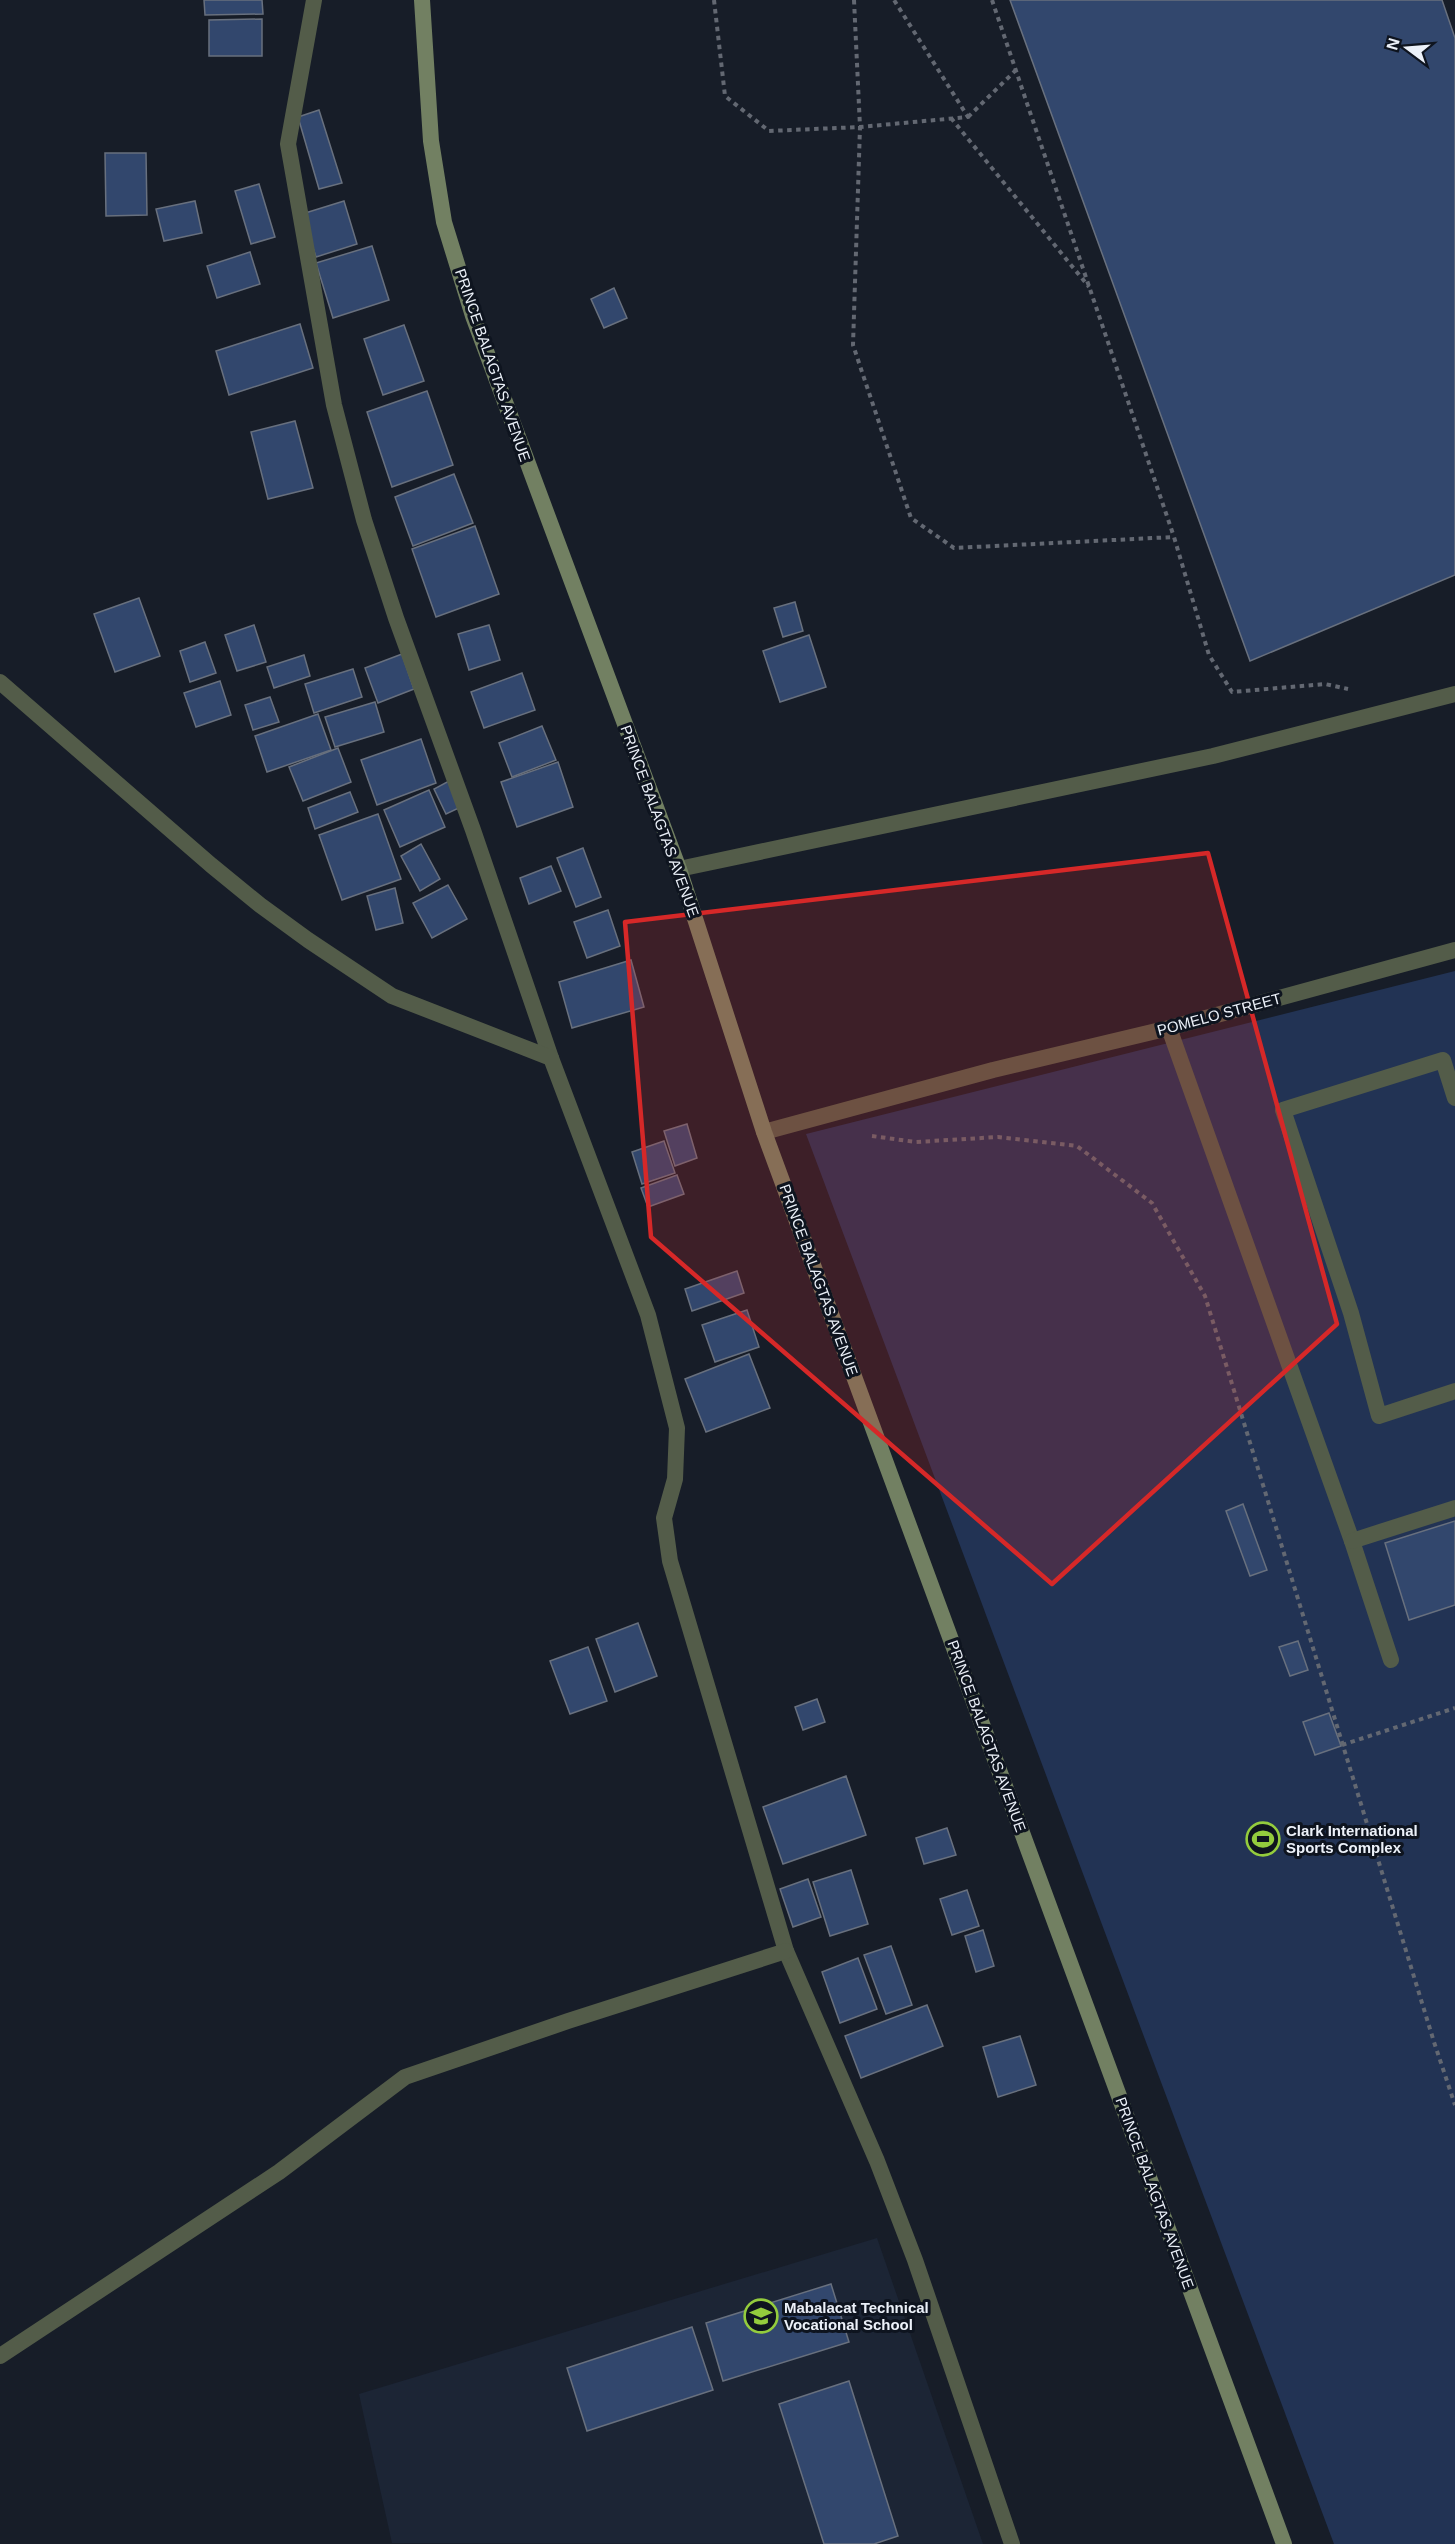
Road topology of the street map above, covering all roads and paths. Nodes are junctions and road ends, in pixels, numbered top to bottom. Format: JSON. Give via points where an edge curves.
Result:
{"nodes":[{"id":1,"x":314,"y":0,"type":"edge"},
{"id":2,"x":422,"y":0,"type":"edge"},
{"id":3,"x":714,"y":0,"type":"edge"},
{"id":4,"x":854,"y":0,"type":"edge"},
{"id":5,"x":894,"y":0,"type":"edge"},
{"id":6,"x":992,"y":0,"type":"edge"},
{"id":7,"x":1017,"y":69,"type":"junction"},
{"id":8,"x":968,"y":117,"type":"junction"},
{"id":9,"x":951,"y":118,"type":"junction"},
{"id":10,"x":860,"y":127,"type":"junction"},
{"id":11,"x":1091,"y":290,"type":"junction"},
{"id":12,"x":1174,"y":537,"type":"junction"},
{"id":13,"x":0,"y":682,"type":"edge"},
{"id":14,"x":1357,"y":690,"type":"dead end"},
{"id":15,"x":1455,"y":694,"type":"edge"},
{"id":16,"x":679,"y":869,"type":"junction"},
{"id":17,"x":1455,"y":950,"type":"edge"},
{"id":18,"x":1169,"y":1028,"type":"junction"},
{"id":19,"x":551,"y":1059,"type":"junction"},
{"id":20,"x":1455,"y":1098,"type":"edge"},
{"id":21,"x":764,"y":1132,"type":"junction"},
{"id":22,"x":871,"y":1136,"type":"dead end"},
{"id":23,"x":1455,"y":1391,"type":"edge"},
{"id":24,"x":1455,"y":1508,"type":"edge"},
{"id":25,"x":1353,"y":1541,"type":"junction"},
{"id":26,"x":1392,"y":1660,"type":"dead end"},
{"id":27,"x":1455,"y":1708,"type":"edge"},
{"id":28,"x":1342,"y":1745,"type":"junction"},
{"id":29,"x":786,"y":1951,"type":"junction"},
{"id":30,"x":1455,"y":2105,"type":"edge"},
{"id":31,"x":0,"y":2356,"type":"edge"},
{"id":32,"x":1012,"y":2544,"type":"edge"},
{"id":33,"x":1284,"y":2544,"type":"edge"}],
"edges":[{"from":1,"to":19,"type":"street","via":[[288,144],[334,405],[364,519],[396,618]]},
{"from":2,"to":16,"type":"main road","name":"PRINCE BALAGTAS AVENUE","via":[[431,141],[444,222],[473,316]]},
{"from":3,"to":10,"type":"path","via":[[725,96],[769,131]]},
{"from":4,"to":10,"type":"path"},
{"from":5,"to":8,"type":"path"},
{"from":6,"to":7,"type":"path"},
{"from":7,"to":8,"type":"path"},
{"from":7,"to":11,"type":"path"},
{"from":8,"to":9,"type":"path"},
{"from":9,"to":10,"type":"path"},
{"from":9,"to":11,"type":"path"},
{"from":10,"to":12,"type":"path","via":[[853,345],[912,518],[954,548]]},
{"from":11,"to":12,"type":"path"},
{"from":12,"to":14,"type":"path","via":[[1209,655],[1232,692],[1325,684]]},
{"from":13,"to":19,"type":"street","via":[[219,872],[308,940],[392,996]]},
{"from":15,"to":16,"type":"street","via":[[1213,756]]},
{"from":16,"to":21,"type":"main road","name":"PRINCE BALAGTAS AVENUE"},
{"from":17,"to":18,"type":"street","name":"POMELO STREET"},
{"from":18,"to":21,"type":"street","name":"POMELO STREET","via":[[981,1073]]},
{"from":18,"to":25,"type":"street"},
{"from":19,"to":29,"type":"street","via":[[648,1315],[677,1428],[675,1479],[664,1518],[670,1561]]},
{"from":20,"to":23,"type":"street","via":[[1443,1060],[1282,1110],[1351,1313],[1379,1416]]},
{"from":21,"to":33,"type":"main road","name":"PRINCE BALAGTAS AVENUE"},
{"from":22,"to":28,"type":"path","via":[[916,1142],[998,1137],[1077,1146],[1152,1203],[1205,1296]]},
{"from":24,"to":25,"type":"street"},
{"from":25,"to":26,"type":"street"},
{"from":27,"to":28,"type":"path"},
{"from":28,"to":30,"type":"path"},
{"from":29,"to":31,"type":"street","via":[[405,2077],[279,2172]]},
{"from":29,"to":32,"type":"street","via":[[877,2161],[915,2260]]}]}
